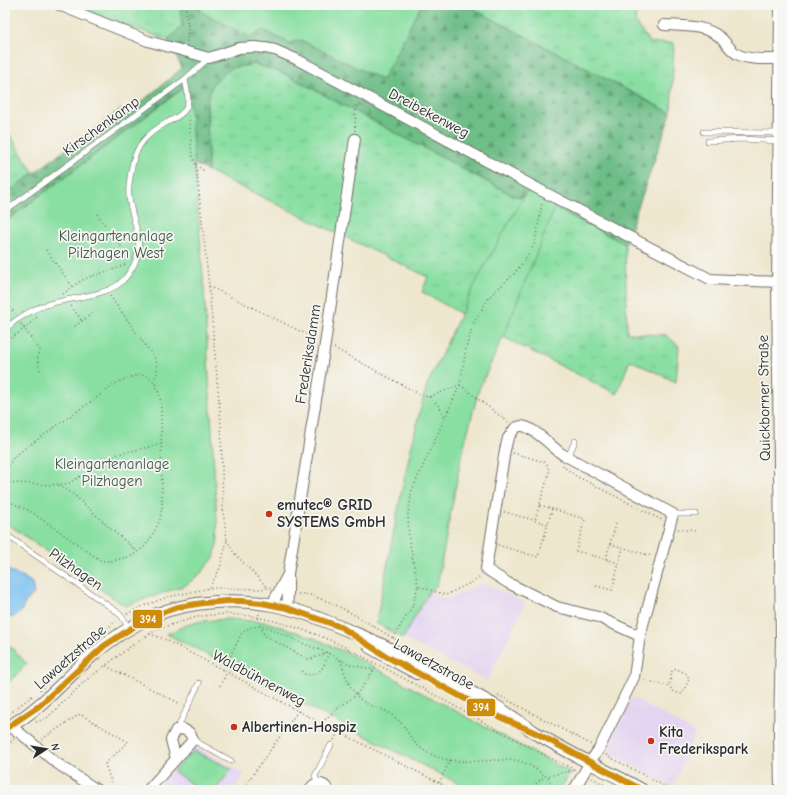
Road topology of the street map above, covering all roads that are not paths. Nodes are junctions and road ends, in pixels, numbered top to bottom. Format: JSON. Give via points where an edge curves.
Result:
{"nodes":[{"id":1,"x":59,"y":5,"type":"edge"},
{"id":2,"x":780,"y":5,"type":"edge"},
{"id":3,"x":781,"y":19,"type":"edge"},
{"id":4,"x":664,"y":26,"type":"dead end"},
{"id":5,"x":209,"y":58,"type":"junction"},
{"id":6,"x":779,"y":59,"type":"junction"},
{"id":7,"x":185,"y":79,"type":"junction"},
{"id":8,"x":780,"y":83,"type":"edge"},
{"id":9,"x":780,"y":104,"type":"edge"},
{"id":10,"x":704,"y":132,"type":"dead end"},
{"id":11,"x":778,"y":137,"type":"junction"},
{"id":12,"x":355,"y":139,"type":"road end"},
{"id":13,"x":708,"y":141,"type":"dead end"},
{"id":14,"x":5,"y":210,"type":"edge"},
{"id":15,"x":780,"y":224,"type":"edge"},
{"id":16,"x":780,"y":282,"type":"edge"},
{"id":17,"x":5,"y":329,"type":"edge"},
{"id":18,"x":780,"y":398,"type":"edge"},
{"id":19,"x":575,"y":441,"type":"dead end"},
{"id":20,"x":565,"y":456,"type":"junction"},
{"id":21,"x":673,"y":514,"type":"junction"},
{"id":22,"x":696,"y":514,"type":"dead end"},
{"id":23,"x":781,"y":515,"type":"edge"},
{"id":24,"x":5,"y":534,"type":"edge"},
{"id":25,"x":288,"y":574,"type":"junction"},
{"id":26,"x":267,"y":604,"type":"junction"},
{"id":27,"x":287,"y":608,"type":"junction"},
{"id":28,"x":130,"y":629,"type":"junction"},
{"id":29,"x":640,"y":636,"type":"junction"},
{"id":30,"x":781,"y":637,"type":"edge"},
{"id":31,"x":199,"y":683,"type":"dead end"},
{"id":32,"x":781,"y":692,"type":"edge"},
{"id":33,"x":781,"y":716,"type":"edge"},
{"id":34,"x":6,"y":723,"type":"edge"},
{"id":35,"x":176,"y":730,"type":"junction"},
{"id":36,"x":193,"y":740,"type":"junction"},
{"id":37,"x":331,"y":745,"type":"road end"},
{"id":38,"x":176,"y":759,"type":"junction"},
{"id":39,"x":231,"y":761,"type":"dead end"},
{"id":40,"x":590,"y":762,"type":"junction"},
{"id":41,"x":314,"y":787,"type":"edge"},
{"id":42,"x":97,"y":790,"type":"edge"},
{"id":43,"x":148,"y":790,"type":"edge"},
{"id":44,"x":328,"y":790,"type":"edge"},
{"id":45,"x":574,"y":790,"type":"edge"},
{"id":46,"x":642,"y":790,"type":"edge"},
{"id":47,"x":780,"y":790,"type":"edge"}],
"edges":[{"from":1,"to":5,"type":"street","via":[[148,41]]},
{"from":2,"to":3,"type":"street","name":"Quickborner Straße"},
{"from":3,"to":6,"type":"street","name":"Quickborner Straße"},
{"from":4,"to":6,"type":"street","via":[[702,28],[714,32],[737,54],[745,57]]},
{"from":5,"to":7,"type":"lane","name":"Kirschenkamp"},
{"from":5,"to":16,"type":"street","name":"Dreibekenweg","via":[[239,48],[275,50],[710,279]]},
{"from":6,"to":8,"type":"street","name":"Quickborner Straße"},
{"from":7,"to":14,"type":"lane","name":"Kirschenkamp"},
{"from":7,"to":17,"type":"lane","via":[[188,104],[186,109],[143,140],[135,153],[128,193],[138,238],[138,256],[124,280],[108,291],[34,309]]},
{"from":8,"to":9,"type":"street","name":"Quickborner Straße"},
{"from":9,"to":11,"type":"street","name":"Quickborner Straße"},
{"from":10,"to":11,"type":"lane"},
{"from":11,"to":13,"type":"lane"},
{"from":11,"to":15,"type":"street","name":"Quickborner Straße"},
{"from":12,"to":25,"type":"street","name":"Frederiksdamm"},
{"from":15,"to":16,"type":"street","name":"Quickborner Straße"},
{"from":16,"to":18,"type":"street","name":"Quickborner Straße"},
{"from":18,"to":23,"type":"street","name":"Quickborner Straße"},
{"from":19,"to":20,"type":"lane"},
{"from":20,"to":21,"type":"street"},
{"from":20,"to":29,"type":"street","via":[[532,429],[522,426],[515,428],[508,438],[486,569],[557,607],[598,617]]},
{"from":21,"to":22,"type":"lane"},
{"from":21,"to":29,"type":"street"},
{"from":23,"to":30,"type":"street","name":"Quickborner Straße"},
{"from":24,"to":28,"type":"lane","name":"Pilzhagen","via":[[110,607],[122,617]]},
{"from":25,"to":26,"type":"street","name":"Frederiksdamm"},
{"from":25,"to":27,"type":"street","name":"Frederiksdamm"},
{"from":26,"to":27,"type":"street","name":"Lawaetzstraße"},
{"from":26,"to":28,"type":"street","name":"Lawaetzstraße","via":[[242,601],[203,603],[153,616]]},
{"from":27,"to":40,"type":"street","name":"Lawaetzstraße","via":[[341,627],[383,656]]},
{"from":28,"to":34,"type":"street","name":"Lawaetzstraße","via":[[104,646],[39,706],[25,716]]},
{"from":29,"to":40,"type":"street","via":[[634,677],[599,749]]},
{"from":30,"to":32,"type":"street","name":"Quickborner Straße"},
{"from":31,"to":35,"type":"lane"},
{"from":32,"to":33,"type":"street","name":"Quickborner Straße"},
{"from":33,"to":47,"type":"street","name":"Quickborner Straße"},
{"from":34,"to":42,"type":"street","via":[[55,762]]},
{"from":35,"to":36,"type":"street","via":[[183,729],[190,733]]},
{"from":35,"to":38,"type":"street","via":[[171,740]]},
{"from":36,"to":38,"type":"street"},
{"from":36,"to":39,"type":"lane"},
{"from":37,"to":41,"type":"lane","via":[[315,776]]},
{"from":38,"to":43,"type":"street"},
{"from":40,"to":45,"type":"street","via":[[579,772]]},
{"from":40,"to":46,"type":"street","name":"Lawaetzstraße"},
{"from":41,"to":44,"type":"street","via":[[322,784]]}]}
